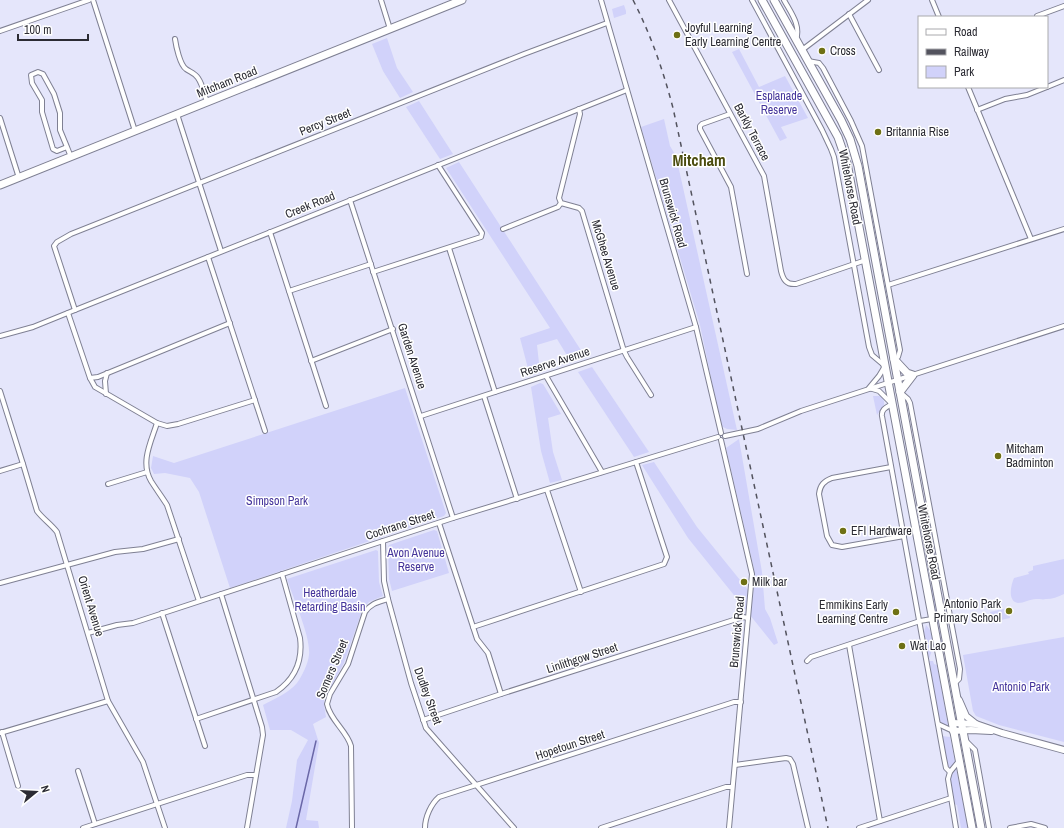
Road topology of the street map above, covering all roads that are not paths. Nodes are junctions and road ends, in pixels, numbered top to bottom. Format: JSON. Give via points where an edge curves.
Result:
{"nodes":[{"id":1,"x":89,"y":0,"type":"edge"},
{"id":2,"x":93,"y":0,"type":"edge"},
{"id":3,"x":381,"y":0,"type":"edge"},
{"id":4,"x":462,"y":0,"type":"edge"},
{"id":5,"x":601,"y":0,"type":"edge"},
{"id":6,"x":668,"y":0,"type":"edge"},
{"id":7,"x":752,"y":0,"type":"edge"},
{"id":8,"x":762,"y":0,"type":"edge"},
{"id":9,"x":774,"y":0,"type":"edge"},
{"id":10,"x":784,"y":0,"type":"edge"},
{"id":11,"x":868,"y":0,"type":"edge"},
{"id":12,"x":932,"y":0,"type":"edge"},
{"id":13,"x":449,"y":3,"type":"edge"},
{"id":14,"x":1064,"y":6,"type":"edge"},
{"id":15,"x":849,"y":14,"type":"junction"},
{"id":16,"x":939,"y":16,"type":"edge"},
{"id":17,"x":1037,"y":16,"type":"dead end"},
{"id":18,"x":607,"y":23,"type":"junction"},
{"id":19,"x":390,"y":29,"type":"junction"},
{"id":20,"x":0,"y":31,"type":"edge"},
{"id":21,"x":175,"y":39,"type":"dead end"},
{"id":22,"x":796,"y":40,"type":"junction"},
{"id":23,"x":802,"y":50,"type":"junction"},
{"id":24,"x":793,"y":56,"type":"junction"},
{"id":25,"x":808,"y":61,"type":"junction"},
{"id":26,"x":879,"y":70,"type":"dead end"},
{"id":27,"x":1064,"y":80,"type":"edge"},
{"id":28,"x":1048,"y":87,"type":"edge"},
{"id":29,"x":968,"y":88,"type":"edge"},
{"id":30,"x":1044,"y":88,"type":"edge"},
{"id":31,"x":627,"y":90,"type":"junction"},
{"id":32,"x":207,"y":102,"type":"junction"},
{"id":33,"x":579,"y":109,"type":"junction"},
{"id":34,"x":977,"y":110,"type":"junction"},
{"id":35,"x":177,"y":114,"type":"junction"},
{"id":36,"x":730,"y":114,"type":"junction"},
{"id":37,"x":0,"y":118,"type":"edge"},
{"id":38,"x":135,"y":131,"type":"junction"},
{"id":39,"x":67,"y":147,"type":"junction"},
{"id":40,"x":71,"y":157,"type":"junction"},
{"id":41,"x":438,"y":165,"type":"junction"},
{"id":42,"x":19,"y":178,"type":"junction"},
{"id":43,"x":199,"y":183,"type":"junction"},
{"id":44,"x":0,"y":185,"type":"edge"},
{"id":45,"x":350,"y":200,"type":"junction"},
{"id":46,"x":561,"y":203,"type":"junction"},
{"id":47,"x":503,"y":229,"type":"dead end"},
{"id":48,"x":1064,"y":229,"type":"edge"},
{"id":49,"x":270,"y":232,"type":"junction"},
{"id":50,"x":1031,"y":240,"type":"junction"},
{"id":51,"x":449,"y":248,"type":"junction"},
{"id":52,"x":221,"y":251,"type":"junction"},
{"id":53,"x":208,"y":256,"type":"junction"},
{"id":54,"x":866,"y":260,"type":"junction"},
{"id":55,"x":371,"y":264,"type":"junction"},
{"id":56,"x":853,"y":265,"type":"junction"},
{"id":57,"x":373,"y":272,"type":"junction"},
{"id":58,"x":747,"y":274,"type":"dead end"},
{"id":59,"x":888,"y":285,"type":"junction"},
{"id":60,"x":289,"y":291,"type":"junction"},
{"id":61,"x":75,"y":310,"type":"junction"},
{"id":62,"x":68,"y":313,"type":"junction"},
{"id":63,"x":230,"y":323,"type":"junction"},
{"id":64,"x":1064,"y":326,"type":"edge"},
{"id":65,"x":696,"y":327,"type":"junction"},
{"id":66,"x":393,"y":329,"type":"junction"},
{"id":67,"x":0,"y":336,"type":"edge"},
{"id":68,"x":624,"y":351,"type":"junction"},
{"id":69,"x":894,"y":359,"type":"junction"},
{"id":70,"x":311,"y":361,"type":"junction"},
{"id":71,"x":885,"y":366,"type":"junction"},
{"id":72,"x":107,"y":373,"type":"junction"},
{"id":73,"x":913,"y":375,"type":"junction"},
{"id":74,"x":546,"y":376,"type":"junction"},
{"id":75,"x":90,"y":378,"type":"junction"},
{"id":76,"x":898,"y":379,"type":"junction"},
{"id":77,"x":888,"y":382,"type":"junction"},
{"id":78,"x":869,"y":388,"type":"junction"},
{"id":79,"x":0,"y":391,"type":"edge"},
{"id":80,"x":495,"y":392,"type":"junction"},
{"id":81,"x":900,"y":392,"type":"junction"},
{"id":82,"x":106,"y":394,"type":"junction"},
{"id":83,"x":651,"y":395,"type":"dead end"},
{"id":84,"x":484,"y":396,"type":"junction"},
{"id":85,"x":255,"y":400,"type":"junction"},
{"id":86,"x":892,"y":404,"type":"junction"},
{"id":87,"x":326,"y":406,"type":"dead end"},
{"id":88,"x":421,"y":416,"type":"junction"},
{"id":89,"x":157,"y":423,"type":"junction"},
{"id":90,"x":265,"y":431,"type":"dead end"},
{"id":91,"x":721,"y":437,"type":"junction"},
{"id":92,"x":636,"y":462,"type":"junction"},
{"id":93,"x":23,"y":464,"type":"junction"},
{"id":94,"x":891,"y":467,"type":"junction"},
{"id":95,"x":0,"y":471,"type":"edge"},
{"id":96,"x":147,"y":472,"type":"junction"},
{"id":97,"x":602,"y":472,"type":"junction"},
{"id":98,"x":108,"y":484,"type":"dead end"},
{"id":99,"x":547,"y":490,"type":"junction"},
{"id":100,"x":517,"y":499,"type":"junction"},
{"id":101,"x":453,"y":518,"type":"junction"},
{"id":102,"x":439,"y":523,"type":"junction"},
{"id":103,"x":904,"y":536,"type":"junction"},
{"id":104,"x":179,"y":539,"type":"junction"},
{"id":105,"x":383,"y":541,"type":"junction"},
{"id":106,"x":68,"y":565,"type":"junction"},
{"id":107,"x":282,"y":574,"type":"junction"},
{"id":108,"x":0,"y":584,"type":"edge"},
{"id":109,"x":581,"y":592,"type":"junction"},
{"id":110,"x":221,"y":594,"type":"junction"},
{"id":111,"x":388,"y":600,"type":"junction"},
{"id":112,"x":199,"y":601,"type":"junction"},
{"id":113,"x":162,"y":613,"type":"junction"},
{"id":114,"x":748,"y":618,"type":"junction"},
{"id":115,"x":932,"y":619,"type":"junction"},
{"id":116,"x":920,"y":622,"type":"junction"},
{"id":117,"x":473,"y":627,"type":"junction"},
{"id":118,"x":88,"y":633,"type":"junction"},
{"id":119,"x":849,"y":645,"type":"junction"},
{"id":120,"x":807,"y":661,"type":"dead end"},
{"id":121,"x":501,"y":694,"type":"junction"},
{"id":122,"x":957,"y":695,"type":"junction"},
{"id":123,"x":254,"y":700,"type":"junction"},
{"id":124,"x":108,"y":701,"type":"junction"},
{"id":125,"x":741,"y":702,"type":"junction"},
{"id":126,"x":196,"y":719,"type":"junction"},
{"id":127,"x":423,"y":720,"type":"junction"},
{"id":128,"x":938,"y":724,"type":"junction"},
{"id":129,"x":952,"y":724,"type":"junction"},
{"id":130,"x":976,"y":724,"type":"junction"},
{"id":131,"x":963,"y":727,"type":"junction"},
{"id":132,"x":953,"y":731,"type":"junction"},
{"id":133,"x":1,"y":733,"type":"edge"},
{"id":134,"x":1002,"y":733,"type":"junction"},
{"id":135,"x":965,"y":740,"type":"junction"},
{"id":136,"x":205,"y":746,"type":"dead end"},
{"id":137,"x":1064,"y":750,"type":"edge"},
{"id":138,"x":959,"y":761,"type":"junction"},
{"id":139,"x":735,"y":765,"type":"junction"},
{"id":140,"x":78,"y":770,"type":"dead end"},
{"id":141,"x":950,"y":772,"type":"junction"},
{"id":142,"x":256,"y":775,"type":"junction"},
{"id":143,"x":476,"y":785,"type":"junction"},
{"id":144,"x":18,"y":786,"type":"dead end"},
{"id":145,"x":732,"y":787,"type":"junction"},
{"id":146,"x":951,"y":798,"type":"junction"},
{"id":147,"x":157,"y":804,"type":"junction"},
{"id":148,"x":880,"y":821,"type":"junction"},
{"id":149,"x":95,"y":824,"type":"junction"},
{"id":150,"x":83,"y":828,"type":"edge"},
{"id":151,"x":165,"y":828,"type":"edge"},
{"id":152,"x":247,"y":828,"type":"edge"},
{"id":153,"x":352,"y":828,"type":"edge"},
{"id":154,"x":425,"y":828,"type":"edge"},
{"id":155,"x":514,"y":828,"type":"edge"},
{"id":156,"x":601,"y":828,"type":"edge"},
{"id":157,"x":729,"y":828,"type":"edge"},
{"id":158,"x":808,"y":828,"type":"edge"},
{"id":159,"x":859,"y":828,"type":"edge"},
{"id":160,"x":956,"y":828,"type":"edge"},
{"id":161,"x":972,"y":828,"type":"edge"},
{"id":162,"x":981,"y":828,"type":"edge"},
{"id":163,"x":989,"y":828,"type":"edge"},
{"id":164,"x":1010,"y":828,"type":"edge"},
{"id":165,"x":1045,"y":828,"type":"edge"}],
"edges":[{"from":1,"to":20,"type":"street"},
{"from":2,"to":38,"type":"street"},
{"from":3,"to":19,"type":"street"},
{"from":4,"to":13,"type":"main road","name":"Mitcham Road"},
{"from":5,"to":18,"type":"street","name":"Brunswick Road"},
{"from":6,"to":36,"type":"street","name":"Barkly Terrace"},
{"from":7,"to":56,"type":"street","name":"Whitehorse Road","via":[[831,148]]},
{"from":8,"to":24,"type":"main road","name":"Whitehorse Road"},
{"from":9,"to":22,"type":"main road","name":"Whitehorse Road"},
{"from":10,"to":22,"type":"street","name":"Whitehorse Road","via":[[798,26]]},
{"from":11,"to":15,"type":"street"},
{"from":12,"to":16,"type":"street"},
{"from":13,"to":19,"type":"main road","name":"Mitcham Road"},
{"from":14,"to":17,"type":"street"},
{"from":15,"to":23,"type":"street"},
{"from":15,"to":26,"type":"street"},
{"from":18,"to":31,"type":"street","name":"Brunswick Road"},
{"from":18,"to":43,"type":"street","name":"Percy Street"},
{"from":19,"to":32,"type":"main road","name":"Mitcham Road"},
{"from":21,"to":32,"type":"street","via":[[182,65],[198,77]]},
{"from":22,"to":23,"type":"main road","name":"Whitehorse Road"},
{"from":23,"to":24,"type":"main road"},
{"from":23,"to":25,"type":"main road","name":"Whitehorse Road"},
{"from":24,"to":54,"type":"main road","name":"Whitehorse Road","via":[[844,152]]},
{"from":25,"to":59,"type":"street","name":"Whitehorse Road","via":[[819,63],[823,68],[861,141]]},
{"from":25,"to":69,"type":"main road","name":"Whitehorse Road","via":[[841,120],[855,155]]},
{"from":27,"to":28,"type":"street"},
{"from":29,"to":34,"type":"street"},
{"from":30,"to":34,"type":"street"},
{"from":31,"to":33,"type":"street","name":"Creek Road"},
{"from":31,"to":65,"type":"street","name":"Brunswick Road"},
{"from":32,"to":35,"type":"main road","name":"Mitcham Road"},
{"from":33,"to":41,"type":"street","name":"Creek Road"},
{"from":33,"to":46,"type":"street","via":[[580,114],[559,198]]},
{"from":34,"to":50,"type":"street"},
{"from":35,"to":38,"type":"main road","name":"Mitcham Road"},
{"from":35,"to":43,"type":"street"},
{"from":36,"to":56,"type":"street","name":"Barkly Terrace","via":[[764,176],[782,276],[788,284],[796,284]]},
{"from":36,"to":58,"type":"street","via":[[702,124],[700,129],[731,187]]},
{"from":37,"to":42,"type":"street"},
{"from":38,"to":40,"type":"main road","name":"Mitcham Road"},
{"from":39,"to":39,"type":"street","via":[[55,151],[53,149],[42,112],[42,100],[30,79],[34,73],[43,74],[54,94],[60,113],[60,130]]},
{"from":39,"to":40,"type":"street"},
{"from":40,"to":42,"type":"main road","name":"Mitcham Road"},
{"from":41,"to":45,"type":"street","name":"Creek Road"},
{"from":41,"to":51,"type":"street","via":[[482,233],[482,237]]},
{"from":42,"to":44,"type":"main road","name":"Mitcham Road"},
{"from":43,"to":52,"type":"street"},
{"from":43,"to":61,"type":"street","name":"Percy Street","via":[[71,234],[57,242],[54,246]]},
{"from":45,"to":49,"type":"street","name":"Creek Road"},
{"from":45,"to":55,"type":"street","name":"Garden Avenue"},
{"from":46,"to":47,"type":"street","via":[[558,207]]},
{"from":46,"to":68,"type":"street","name":"McGhee Avenue","via":[[579,208],[582,212]]},
{"from":48,"to":50,"type":"street"},
{"from":49,"to":52,"type":"street","name":"Creek Road"},
{"from":49,"to":60,"type":"street"},
{"from":50,"to":59,"type":"street"},
{"from":51,"to":57,"type":"street"},
{"from":51,"to":80,"type":"street"},
{"from":52,"to":53,"type":"street","name":"Creek Road"},
{"from":53,"to":61,"type":"street","name":"Creek Road"},
{"from":53,"to":63,"type":"street"},
{"from":54,"to":56,"type":"street"},
{"from":54,"to":71,"type":"main road","name":"Whitehorse Road"},
{"from":55,"to":57,"type":"street","name":"Garden Avenue"},
{"from":55,"to":60,"type":"street"},
{"from":56,"to":71,"type":"street","name":"Whitehorse Road","via":[[870,352]]},
{"from":57,"to":66,"type":"street","name":"Garden Avenue"},
{"from":59,"to":69,"type":"street","name":"Whitehorse Road","via":[[900,350],[898,358]]},
{"from":60,"to":70,"type":"street"},
{"from":61,"to":62,"type":"street","name":"Creek Road"},
{"from":62,"to":67,"type":"street","name":"Creek Road","via":[[33,327]]},
{"from":62,"to":75,"type":"street"},
{"from":63,"to":72,"type":"street"},
{"from":63,"to":85,"type":"street"},
{"from":64,"to":73,"type":"street","name":"Cochrane Street"},
{"from":65,"to":68,"type":"street","name":"Reserve Avenue"},
{"from":65,"to":91,"type":"street","name":"Brunswick Road"},
{"from":66,"to":70,"type":"street"},
{"from":66,"to":88,"type":"street","name":"Garden Avenue"},
{"from":68,"to":74,"type":"street","name":"Reserve Avenue"},
{"from":68,"to":83,"type":"street","name":"McGhee Avenue"},
{"from":69,"to":73,"type":"main road","via":[[907,373]]},
{"from":69,"to":76,"type":"main road","name":"Whitehorse Road"},
{"from":70,"to":87,"type":"street"},
{"from":71,"to":77,"type":"main road","name":"Whitehorse Road"},
{"from":71,"to":78,"type":"street"},
{"from":72,"to":75,"type":"street"},
{"from":72,"to":82,"type":"street"},
{"from":73,"to":76,"type":"street","name":"Cochrane Street"},
{"from":73,"to":81,"type":"main road"},
{"from":74,"to":80,"type":"street","name":"Reserve Avenue"},
{"from":74,"to":97,"type":"street"},
{"from":75,"to":82,"type":"street","via":[[95,387]]},
{"from":76,"to":77,"type":"street","name":"Cochrane Street"},
{"from":76,"to":81,"type":"main road","name":"Whitehorse Road"},
{"from":77,"to":78,"type":"street","name":"Cochrane Street"},
{"from":77,"to":86,"type":"main road","name":"Whitehorse Road"},
{"from":78,"to":86,"type":"street","via":[[879,391]]},
{"from":78,"to":91,"type":"street","name":"Cochrane Street","via":[[801,410],[758,429]]},
{"from":79,"to":93,"type":"street","name":"Orient Avenue"},
{"from":80,"to":84,"type":"street","name":"Reserve Avenue"},
{"from":81,"to":122,"type":"main road","name":"Whitehorse Road"},
{"from":82,"to":89,"type":"street"},
{"from":84,"to":88,"type":"street","name":"Reserve Avenue"},
{"from":84,"to":100,"type":"street"},
{"from":85,"to":89,"type":"street","via":[[178,424],[167,426]]},
{"from":85,"to":90,"type":"street"},
{"from":86,"to":94,"type":"street","name":"Whitehorse Road","via":[[882,413]]},
{"from":86,"to":115,"type":"main road","name":"Whitehorse Road"},
{"from":88,"to":101,"type":"street","name":"Garden Avenue"},
{"from":89,"to":96,"type":"street","via":[[146,458]]},
{"from":91,"to":92,"type":"street","name":"Cochrane Street"},
{"from":91,"to":114,"type":"street","name":"Brunswick Road","via":[[752,574]]},
{"from":92,"to":97,"type":"street","name":"Cochrane Street"},
{"from":92,"to":109,"type":"street","via":[[667,557],[664,564]]},
{"from":93,"to":95,"type":"street"},
{"from":93,"to":106,"type":"street","name":"Orient Avenue","via":[[37,510],[57,532]]},
{"from":94,"to":103,"type":"street","name":"Whitehorse Road"},
{"from":94,"to":103,"type":"street","via":[[824,481],[819,494],[824,522],[829,541],[836,547]]},
{"from":96,"to":98,"type":"street"},
{"from":96,"to":104,"type":"street","via":[[167,505]]},
{"from":97,"to":99,"type":"street","name":"Cochrane Street"},
{"from":99,"to":100,"type":"street","name":"Cochrane Street"},
{"from":99,"to":109,"type":"street"},
{"from":100,"to":101,"type":"street","name":"Cochrane Street"},
{"from":101,"to":102,"type":"street","name":"Cochrane Street"},
{"from":102,"to":105,"type":"street","name":"Cochrane Street"},
{"from":102,"to":117,"type":"street"},
{"from":103,"to":116,"type":"street","name":"Whitehorse Road"},
{"from":104,"to":106,"type":"street"},
{"from":104,"to":112,"type":"street"},
{"from":105,"to":107,"type":"street","name":"Cochrane Street"},
{"from":105,"to":111,"type":"street","name":"Dudley Street","via":[[384,581]]},
{"from":106,"to":108,"type":"street"},
{"from":106,"to":118,"type":"street","name":"Orient Avenue"},
{"from":107,"to":110,"type":"street","name":"Cochrane Street"},
{"from":107,"to":123,"type":"street","via":[[300,638],[301,659],[291,680],[284,687]]},
{"from":109,"to":117,"type":"street"},
{"from":110,"to":112,"type":"street","name":"Cochrane Street"},
{"from":110,"to":123,"type":"street"},
{"from":111,"to":127,"type":"street","name":"Dudley Street"},
{"from":111,"to":153,"type":"street","name":"Somers Street","via":[[369,606],[365,612],[348,664],[327,704],[350,746]]},
{"from":112,"to":113,"type":"street","name":"Cochrane Street"},
{"from":113,"to":118,"type":"street","name":"Cochrane Street","via":[[133,623]]},
{"from":113,"to":126,"type":"street"},
{"from":114,"to":121,"type":"street","name":"Linlithgow Street","via":[[743,617]]},
{"from":114,"to":125,"type":"street","name":"Brunswick Road"},
{"from":115,"to":116,"type":"street"},
{"from":115,"to":129,"type":"main road","name":"Whitehorse Road"},
{"from":116,"to":119,"type":"street"},
{"from":116,"to":128,"type":"street","name":"Whitehorse Road"},
{"from":117,"to":121,"type":"street","via":[[477,639],[488,653]]},
{"from":118,"to":124,"type":"street","name":"Orient Avenue"},
{"from":119,"to":120,"type":"street","via":[[811,657]]},
{"from":119,"to":148,"type":"street"},
{"from":121,"to":127,"type":"street","name":"Linlithgow Street"},
{"from":122,"to":130,"type":"main road","via":[[966,716]]},
{"from":122,"to":131,"type":"main road","name":"Whitehorse Road"},
{"from":123,"to":126,"type":"street"},
{"from":123,"to":142,"type":"street","via":[[263,735]]},
{"from":124,"to":133,"type":"street"},
{"from":124,"to":147,"type":"street","name":"Orient Avenue","via":[[143,762]]},
{"from":125,"to":139,"type":"street","name":"Brunswick Road"},
{"from":125,"to":143,"type":"street","name":"Hopetoun Street","via":[[734,702]]},
{"from":126,"to":136,"type":"street"},
{"from":127,"to":143,"type":"street","name":"Dudley Street","via":[[426,728]]},
{"from":128,"to":132,"type":"street"},
{"from":128,"to":141,"type":"street","name":"Whitehorse Road","via":[[946,768]]},
{"from":129,"to":131,"type":"main road"},
{"from":129,"to":132,"type":"main road","name":"Whitehorse Road"},
{"from":130,"to":131,"type":"main road"},
{"from":130,"to":134,"type":"main road"},
{"from":131,"to":132,"type":"main road"},
{"from":131,"to":134,"type":"main road"},
{"from":131,"to":135,"type":"main road","name":"Whitehorse Road"},
{"from":132,"to":138,"type":"main road","name":"Whitehorse Road"},
{"from":133,"to":144,"type":"street"},
{"from":134,"to":137,"type":"main road"},
{"from":135,"to":162,"type":"main road","name":"Whitehorse Road"},
{"from":135,"to":163,"type":"street","name":"Whitehorse Road","via":[[975,750]]},
{"from":138,"to":141,"type":"street"},
{"from":138,"to":161,"type":"main road","name":"Whitehorse Road"},
{"from":139,"to":145,"type":"street","name":"Brunswick Road"},
{"from":139,"to":158,"type":"street","via":[[790,759],[794,764]]},
{"from":140,"to":149,"type":"street"},
{"from":141,"to":146,"type":"street","name":"Whitehorse Road","via":[[948,780]]},
{"from":142,"to":147,"type":"street","via":[[247,775]]},
{"from":142,"to":152,"type":"street"},
{"from":143,"to":154,"type":"street","name":"Hopetoun Street","via":[[439,797],[425,820]]},
{"from":143,"to":155,"type":"street","name":"Dudley Street"},
{"from":145,"to":156,"type":"street"},
{"from":145,"to":157,"type":"street","name":"Brunswick Road"},
{"from":146,"to":148,"type":"street"},
{"from":146,"to":160,"type":"street","name":"Whitehorse Road"},
{"from":147,"to":149,"type":"street"},
{"from":147,"to":151,"type":"street","name":"Orient Avenue"},
{"from":148,"to":159,"type":"street"},
{"from":149,"to":150,"type":"street"},
{"from":164,"to":165,"type":"street","via":[[1031,824]]}]}
